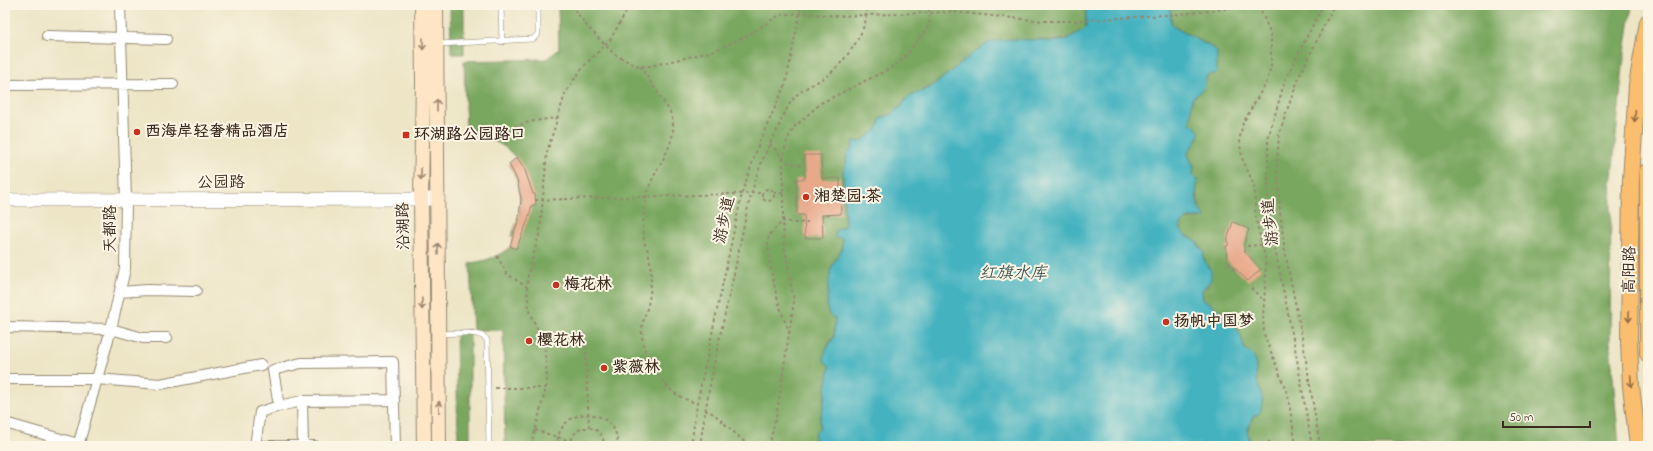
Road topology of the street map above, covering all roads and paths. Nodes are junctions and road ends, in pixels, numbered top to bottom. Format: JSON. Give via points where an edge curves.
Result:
{"nodes":[{"id":1,"x":120,"y":5,"type":"edge"},
{"id":2,"x":422,"y":5,"type":"edge"},
{"id":3,"x":436,"y":5,"type":"edge"},
{"id":4,"x":501,"y":5,"type":"edge"},
{"id":5,"x":538,"y":5,"type":"edge"},
{"id":6,"x":571,"y":5,"type":"edge"},
{"id":7,"x":630,"y":5,"type":"edge"},
{"id":8,"x":801,"y":5,"type":"edge"},
{"id":9,"x":866,"y":5,"type":"edge"},
{"id":10,"x":927,"y":5,"type":"edge"},
{"id":11,"x":1258,"y":5,"type":"edge"},
{"id":12,"x":1263,"y":5,"type":"edge"},
{"id":13,"x":1323,"y":5,"type":"edge"},
{"id":14,"x":1334,"y":5,"type":"edge"},
{"id":15,"x":800,"y":13,"type":"junction"},
{"id":16,"x":930,"y":13,"type":"junction"},
{"id":17,"x":867,"y":15,"type":"junction"},
{"id":18,"x":1648,"y":22,"type":"edge"},
{"id":19,"x":47,"y":36,"type":"dead end"},
{"id":20,"x":121,"y":38,"type":"junction"},
{"id":21,"x":166,"y":39,"type":"dead end"},
{"id":22,"x":502,"y":42,"type":"junction"},
{"id":23,"x":437,"y":44,"type":"junction"},
{"id":24,"x":605,"y":45,"type":"junction"},
{"id":25,"x":640,"y":66,"type":"junction"},
{"id":26,"x":123,"y":84,"type":"junction"},
{"id":27,"x":173,"y":84,"type":"dead end"},
{"id":28,"x":5,"y":85,"type":"edge"},
{"id":29,"x":558,"y":118,"type":"junction"},
{"id":30,"x":496,"y":142,"type":"dead end"},
{"id":31,"x":770,"y":144,"type":"junction"},
{"id":32,"x":783,"y":158,"type":"junction"},
{"id":33,"x":803,"y":166,"type":"dead end"},
{"id":34,"x":1648,"y":171,"type":"edge"},
{"id":35,"x":751,"y":192,"type":"junction"},
{"id":36,"x":742,"y":193,"type":"junction"},
{"id":37,"x":763,"y":193,"type":"junction"},
{"id":38,"x":774,"y":193,"type":"junction"},
{"id":39,"x":783,"y":193,"type":"junction"},
{"id":40,"x":647,"y":196,"type":"junction"},
{"id":41,"x":421,"y":199,"type":"junction"},
{"id":42,"x":438,"y":199,"type":"junction"},
{"id":43,"x":544,"y":199,"type":"junction"},
{"id":44,"x":5,"y":200,"type":"edge"},
{"id":45,"x":126,"y":200,"type":"junction"},
{"id":46,"x":535,"y":200,"type":"dead end"},
{"id":47,"x":783,"y":221,"type":"junction"},
{"id":48,"x":808,"y":222,"type":"dead end"},
{"id":49,"x":1284,"y":243,"type":"junction"},
{"id":50,"x":1274,"y":244,"type":"junction"},
{"id":51,"x":1263,"y":245,"type":"junction"},
{"id":52,"x":1247,"y":246,"type":"dead end"},
{"id":53,"x":497,"y":256,"type":"dead end"},
{"id":54,"x":1228,"y":264,"type":"dead end"},
{"id":55,"x":1236,"y":273,"type":"dead end"},
{"id":56,"x":527,"y":287,"type":"junction"},
{"id":57,"x":1251,"y":288,"type":"dead end"},
{"id":58,"x":196,"y":291,"type":"dead end"},
{"id":59,"x":120,"y":292,"type":"junction"},
{"id":60,"x":1263,"y":300,"type":"junction"},
{"id":61,"x":5,"y":327,"type":"edge"},
{"id":62,"x":111,"y":329,"type":"junction"},
{"id":63,"x":790,"y":333,"type":"junction"},
{"id":64,"x":438,"y":334,"type":"junction"},
{"id":65,"x":585,"y":334,"type":"dead end"},
{"id":66,"x":167,"y":338,"type":"dead end"},
{"id":67,"x":1629,"y":342,"type":"junction"},
{"id":68,"x":1648,"y":345,"type":"edge"},
{"id":69,"x":260,"y":365,"type":"dead end"},
{"id":70,"x":5,"y":379,"type":"edge"},
{"id":71,"x":96,"y":380,"type":"junction"},
{"id":72,"x":488,"y":388,"type":"junction"},
{"id":73,"x":546,"y":388,"type":"junction"},
{"id":74,"x":394,"y":400,"type":"junction"},
{"id":75,"x":302,"y":401,"type":"junction"},
{"id":76,"x":697,"y":404,"type":"junction"},
{"id":77,"x":279,"y":406,"type":"junction"},
{"id":78,"x":705,"y":410,"type":"junction"},
{"id":79,"x":587,"y":414,"type":"junction"},
{"id":80,"x":5,"y":424,"type":"edge"},
{"id":81,"x":588,"y":428,"type":"junction"},
{"id":82,"x":534,"y":430,"type":"junction"},
{"id":83,"x":558,"y":437,"type":"junction"},
{"id":84,"x":570,"y":441,"type":"junction"},
{"id":85,"x":1268,"y":441,"type":"dead end"},
{"id":86,"x":78,"y":445,"type":"edge"},
{"id":87,"x":255,"y":446,"type":"edge"},
{"id":88,"x":259,"y":446,"type":"edge"},
{"id":89,"x":303,"y":446,"type":"edge"},
{"id":90,"x":316,"y":446,"type":"edge"},
{"id":91,"x":395,"y":446,"type":"edge"},
{"id":92,"x":424,"y":446,"type":"edge"},
{"id":93,"x":439,"y":446,"type":"edge"},
{"id":94,"x":489,"y":446,"type":"edge"},
{"id":95,"x":531,"y":446,"type":"edge"},
{"id":96,"x":557,"y":446,"type":"edge"},
{"id":97,"x":570,"y":446,"type":"edge"},
{"id":98,"x":604,"y":446,"type":"edge"},
{"id":99,"x":618,"y":446,"type":"edge"},
{"id":100,"x":691,"y":446,"type":"edge"},
{"id":101,"x":700,"y":446,"type":"edge"},
{"id":102,"x":748,"y":446,"type":"edge"},
{"id":103,"x":769,"y":446,"type":"edge"},
{"id":104,"x":1274,"y":446,"type":"edge"},
{"id":105,"x":1296,"y":446,"type":"edge"},
{"id":106,"x":1312,"y":446,"type":"edge"},
{"id":107,"x":1320,"y":446,"type":"edge"},
{"id":108,"x":1638,"y":446,"type":"edge"}],
"edges":[{"from":1,"to":20,"type":"street","name":"天都路"},
{"from":2,"to":41,"type":"main road","name":"沿湖路","one_way":true},
{"from":3,"to":23,"type":"main road"},
{"from":4,"to":22,"type":"lane"},
{"from":5,"to":22,"type":"lane","via":[[536,37]]},
{"from":6,"to":24,"type":"path"},
{"from":7,"to":24,"type":"path","via":[[617,30]]},
{"from":8,"to":15,"type":"path","name":"游步道"},
{"from":9,"to":17,"type":"path"},
{"from":10,"to":16,"type":"path"},
{"from":11,"to":12,"type":"path"},
{"from":11,"to":16,"type":"path","via":[[1181,14],[1073,21],[1044,21],[969,12]]},
{"from":11,"to":51,"type":"path","via":[[1271,34],[1271,66],[1267,81],[1243,123],[1240,137],[1242,158],[1254,185],[1256,220]]},
{"from":13,"to":50,"type":"path","via":[[1285,80],[1268,139],[1268,198]]},
{"from":14,"to":49,"type":"path","name":"游步道","via":[[1300,75],[1279,135],[1277,162]]},
{"from":15,"to":17,"type":"path"},
{"from":15,"to":25,"type":"path","via":[[778,16],[745,37],[710,52],[654,66]]},
{"from":15,"to":36,"type":"path","name":"游步道","via":[[786,84],[759,143]]},
{"from":16,"to":17,"type":"path"},
{"from":16,"to":32,"type":"path","via":[[929,26],[911,52],[899,63],[831,97],[803,118],[787,140]]},
{"from":17,"to":31,"type":"path","via":[[854,44],[836,69],[794,97]]},
{"from":18,"to":67,"type":"main road","name":"高阳路","one_way":true,"via":[[1637,85],[1631,180]]},
{"from":19,"to":20,"type":"street"},
{"from":20,"to":21,"type":"street"},
{"from":20,"to":26,"type":"street","name":"天都路"},
{"from":22,"to":23,"type":"lane"},
{"from":42,"to":23,"type":"main road","one_way":true},
{"from":24,"to":25,"type":"path","via":[[614,54]]},
{"from":24,"to":29,"type":"path","via":[[573,81],[565,94]]},
{"from":25,"to":40,"type":"path","via":[[669,110],[673,125],[671,142]]},
{"from":26,"to":27,"type":"street"},
{"from":26,"to":28,"type":"street"},
{"from":26,"to":45,"type":"street","name":"天都路"},
{"from":29,"to":30,"type":"path","via":[[522,124],[501,136]]},
{"from":29,"to":43,"type":"path","via":[[547,152]]},
{"from":31,"to":32,"type":"path"},
{"from":31,"to":35,"type":"path"},
{"from":32,"to":33,"type":"path","via":[[790,164]]},
{"from":32,"to":39,"type":"path"},
{"from":34,"to":68,"type":"main road","name":"高阳路"},
{"from":35,"to":36,"type":"path"},
{"from":35,"to":37,"type":"path"},
{"from":35,"to":78,"type":"path"},
{"from":36,"to":40,"type":"path"},
{"from":36,"to":76,"type":"path","name":"游步道"},
{"from":37,"to":38,"type":"path","via":[[768,189]]},
{"from":37,"to":38,"type":"path","via":[[762,196],[767,201],[773,199]]},
{"from":38,"to":39,"type":"path"},
{"from":39,"to":47,"type":"path"},
{"from":40,"to":43,"type":"path"},
{"from":40,"to":76,"type":"path","via":[[644,240],[648,252],[651,291],[642,329],[644,348],[658,374],[671,390]]},
{"from":41,"to":42,"type":"street","name":"公园路"},
{"from":41,"to":45,"type":"street","name":"公园路"},
{"from":41,"to":92,"type":"main road","name":"沿湖路","one_way":true},
{"from":64,"to":42,"type":"main road","one_way":true},
{"from":43,"to":46,"type":"path"},
{"from":43,"to":56,"type":"path","via":[[540,231]]},
{"from":44,"to":45,"type":"street","name":"公园路"},
{"from":45,"to":59,"type":"street","name":"天都路","via":[[125,269]]},
{"from":47,"to":48,"type":"path"},
{"from":47,"to":63,"type":"path","via":[[784,243],[793,293]]},
{"from":47,"to":63,"type":"path","via":[[769,235],[768,250],[781,311]]},
{"from":49,"to":50,"type":"path"},
{"from":49,"to":107,"type":"path","name":"游步道"},
{"from":50,"to":51,"type":"path"},
{"from":50,"to":106,"type":"path"},
{"from":51,"to":52,"type":"path"},
{"from":51,"to":60,"type":"path","via":[[1266,271]]},
{"from":53,"to":56,"type":"path","via":[[508,274]]},
{"from":54,"to":55,"type":"path"},
{"from":56,"to":73,"type":"path","via":[[529,311],[545,350]]},
{"from":57,"to":60,"type":"path"},
{"from":58,"to":59,"type":"street"},
{"from":59,"to":62,"type":"street","name":"天都路"},
{"from":60,"to":105,"type":"path","via":[[1264,334],[1288,396]]},
{"from":61,"to":62,"type":"street"},
{"from":62,"to":66,"type":"street","via":[[143,338]]},
{"from":62,"to":71,"type":"street","name":"天都路"},
{"from":63,"to":103,"type":"path"},
{"from":64,"to":72,"type":"lane","via":[[473,333],[486,337]]},
{"from":93,"to":64,"type":"main road","one_way":true},
{"from":65,"to":79,"type":"path"},
{"from":67,"to":68,"type":"street"},
{"from":67,"to":108,"type":"main road","name":"高阳路","one_way":true},
{"from":69,"to":71,"type":"street","via":[[160,384]]},
{"from":70,"to":71,"type":"street"},
{"from":71,"to":86,"type":"street","name":"天都路"},
{"from":72,"to":73,"type":"path"},
{"from":72,"to":94,"type":"lane"},
{"from":73,"to":82,"type":"path"},
{"from":74,"to":75,"type":"street"},
{"from":74,"to":77,"type":"street","via":[[393,362],[301,363],[273,370]]},
{"from":74,"to":91,"type":"street"},
{"from":75,"to":77,"type":"street"},
{"from":75,"to":89,"type":"street"},
{"from":76,"to":100,"type":"path","name":"游步道"},
{"from":77,"to":87,"type":"street","via":[[260,412]]},
{"from":78,"to":101,"type":"path"},
{"from":78,"to":102,"type":"path","via":[[714,414]]},
{"from":79,"to":81,"type":"path"},
{"from":79,"to":83,"type":"path","via":[[572,418],[561,429]]},
{"from":79,"to":99,"type":"path","via":[[595,415],[609,423],[617,436]]},
{"from":80,"to":86,"type":"street"},
{"from":81,"to":84,"type":"path","via":[[580,429]]},
{"from":81,"to":98,"type":"path","via":[[600,434]]},
{"from":82,"to":83,"type":"path"},
{"from":82,"to":95,"type":"path"},
{"from":83,"to":84,"type":"path"},
{"from":83,"to":96,"type":"path"},
{"from":84,"to":97,"type":"path"},
{"from":85,"to":104,"type":"path"},
{"from":88,"to":89,"type":"street"},
{"from":89,"to":90,"type":"street"}]}
